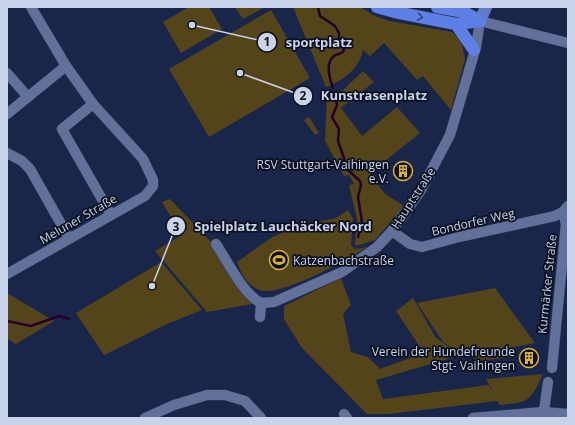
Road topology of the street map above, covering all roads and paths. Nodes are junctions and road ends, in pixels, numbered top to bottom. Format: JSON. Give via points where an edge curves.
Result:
{"nodes":[{"id":1,"x":31,"y":7,"type":"edge"},
{"id":2,"x":377,"y":7,"type":"edge"},
{"id":3,"x":437,"y":7,"type":"edge"},
{"id":4,"x":478,"y":7,"type":"edge"},
{"id":5,"x":486,"y":7,"type":"edge"},
{"id":6,"x":480,"y":21,"type":"junction"},
{"id":7,"x":456,"y":24,"type":"junction"},
{"id":8,"x":568,"y":43,"type":"edge"},
{"id":9,"x":474,"y":50,"type":"junction"},
{"id":10,"x":66,"y":66,"type":"junction"},
{"id":11,"x":7,"y":73,"type":"edge"},
{"id":12,"x":28,"y":97,"type":"junction"},
{"id":13,"x":93,"y":104,"type":"junction"},
{"id":14,"x":7,"y":114,"type":"edge"},
{"id":15,"x":7,"y":153,"type":"edge"},
{"id":16,"x":565,"y":209,"type":"edge"},
{"id":17,"x":111,"y":215,"type":"junction"},
{"id":18,"x":392,"y":231,"type":"junction"},
{"id":19,"x":69,"y":238,"type":"junction"},
{"id":20,"x":216,"y":244,"type":"dead end"},
{"id":21,"x":7,"y":274,"type":"edge"},
{"id":22,"x":261,"y":304,"type":"junction"},
{"id":23,"x":260,"y":317,"type":"dead end"},
{"id":24,"x":552,"y":368,"type":"dead end"},
{"id":25,"x":548,"y":382,"type":"dead end"},
{"id":26,"x":568,"y":414,"type":"edge"},
{"id":27,"x":543,"y":415,"type":"edge"},
{"id":28,"x":145,"y":418,"type":"edge"},
{"id":29,"x":261,"y":418,"type":"edge"},
{"id":30,"x":473,"y":418,"type":"edge"}],
"edges":[{"from":1,"to":10,"type":"street"},
{"from":2,"to":7,"type":"highway","one_way":true},
{"from":3,"to":6,"type":"highway","via":[[464,12]]},
{"from":4,"to":6,"type":"main road","name":"Hauptstraße"},
{"from":5,"to":6,"type":"main road","name":"Hauptstraße"},
{"from":6,"to":7,"type":"highway"},
{"from":6,"to":8,"type":"street"},
{"from":6,"to":9,"type":"street","name":"Hauptstraße"},
{"from":7,"to":9,"type":"highway"},
{"from":9,"to":18,"type":"street","name":"Hauptstraße","via":[[450,135],[421,190]]},
{"from":10,"to":12,"type":"street"},
{"from":10,"to":13,"type":"street"},
{"from":11,"to":12,"type":"street"},
{"from":12,"to":14,"type":"street"},
{"from":13,"to":17,"type":"street","via":[[62,128]]},
{"from":13,"to":17,"type":"street","name":"Meluner Straße","via":[[143,159],[154,180],[153,186],[145,196]]},
{"from":15,"to":19,"type":"street","via":[[30,169]]},
{"from":16,"to":18,"type":"street","name":"Bondorfer Weg","via":[[555,216],[422,247],[410,244]]},
{"from":16,"to":24,"type":"street","name":"Kurmärker Straße","via":[[566,224]]},
{"from":17,"to":19,"type":"street","name":"Meluner Straße"},
{"from":18,"to":22,"type":"street","name":"Hauptstraße","via":[[377,247],[342,272],[274,302]]},
{"from":19,"to":21,"type":"street","name":"Meluner Straße"},
{"from":20,"to":22,"type":"street","via":[[253,300]]},
{"from":22,"to":23,"type":"street"},
{"from":25,"to":27,"type":"street"},
{"from":26,"to":27,"type":"street"},
{"from":27,"to":30,"type":"street"},
{"from":28,"to":29,"type":"street","via":[[174,405],[207,395],[225,395],[245,402]]}]}
